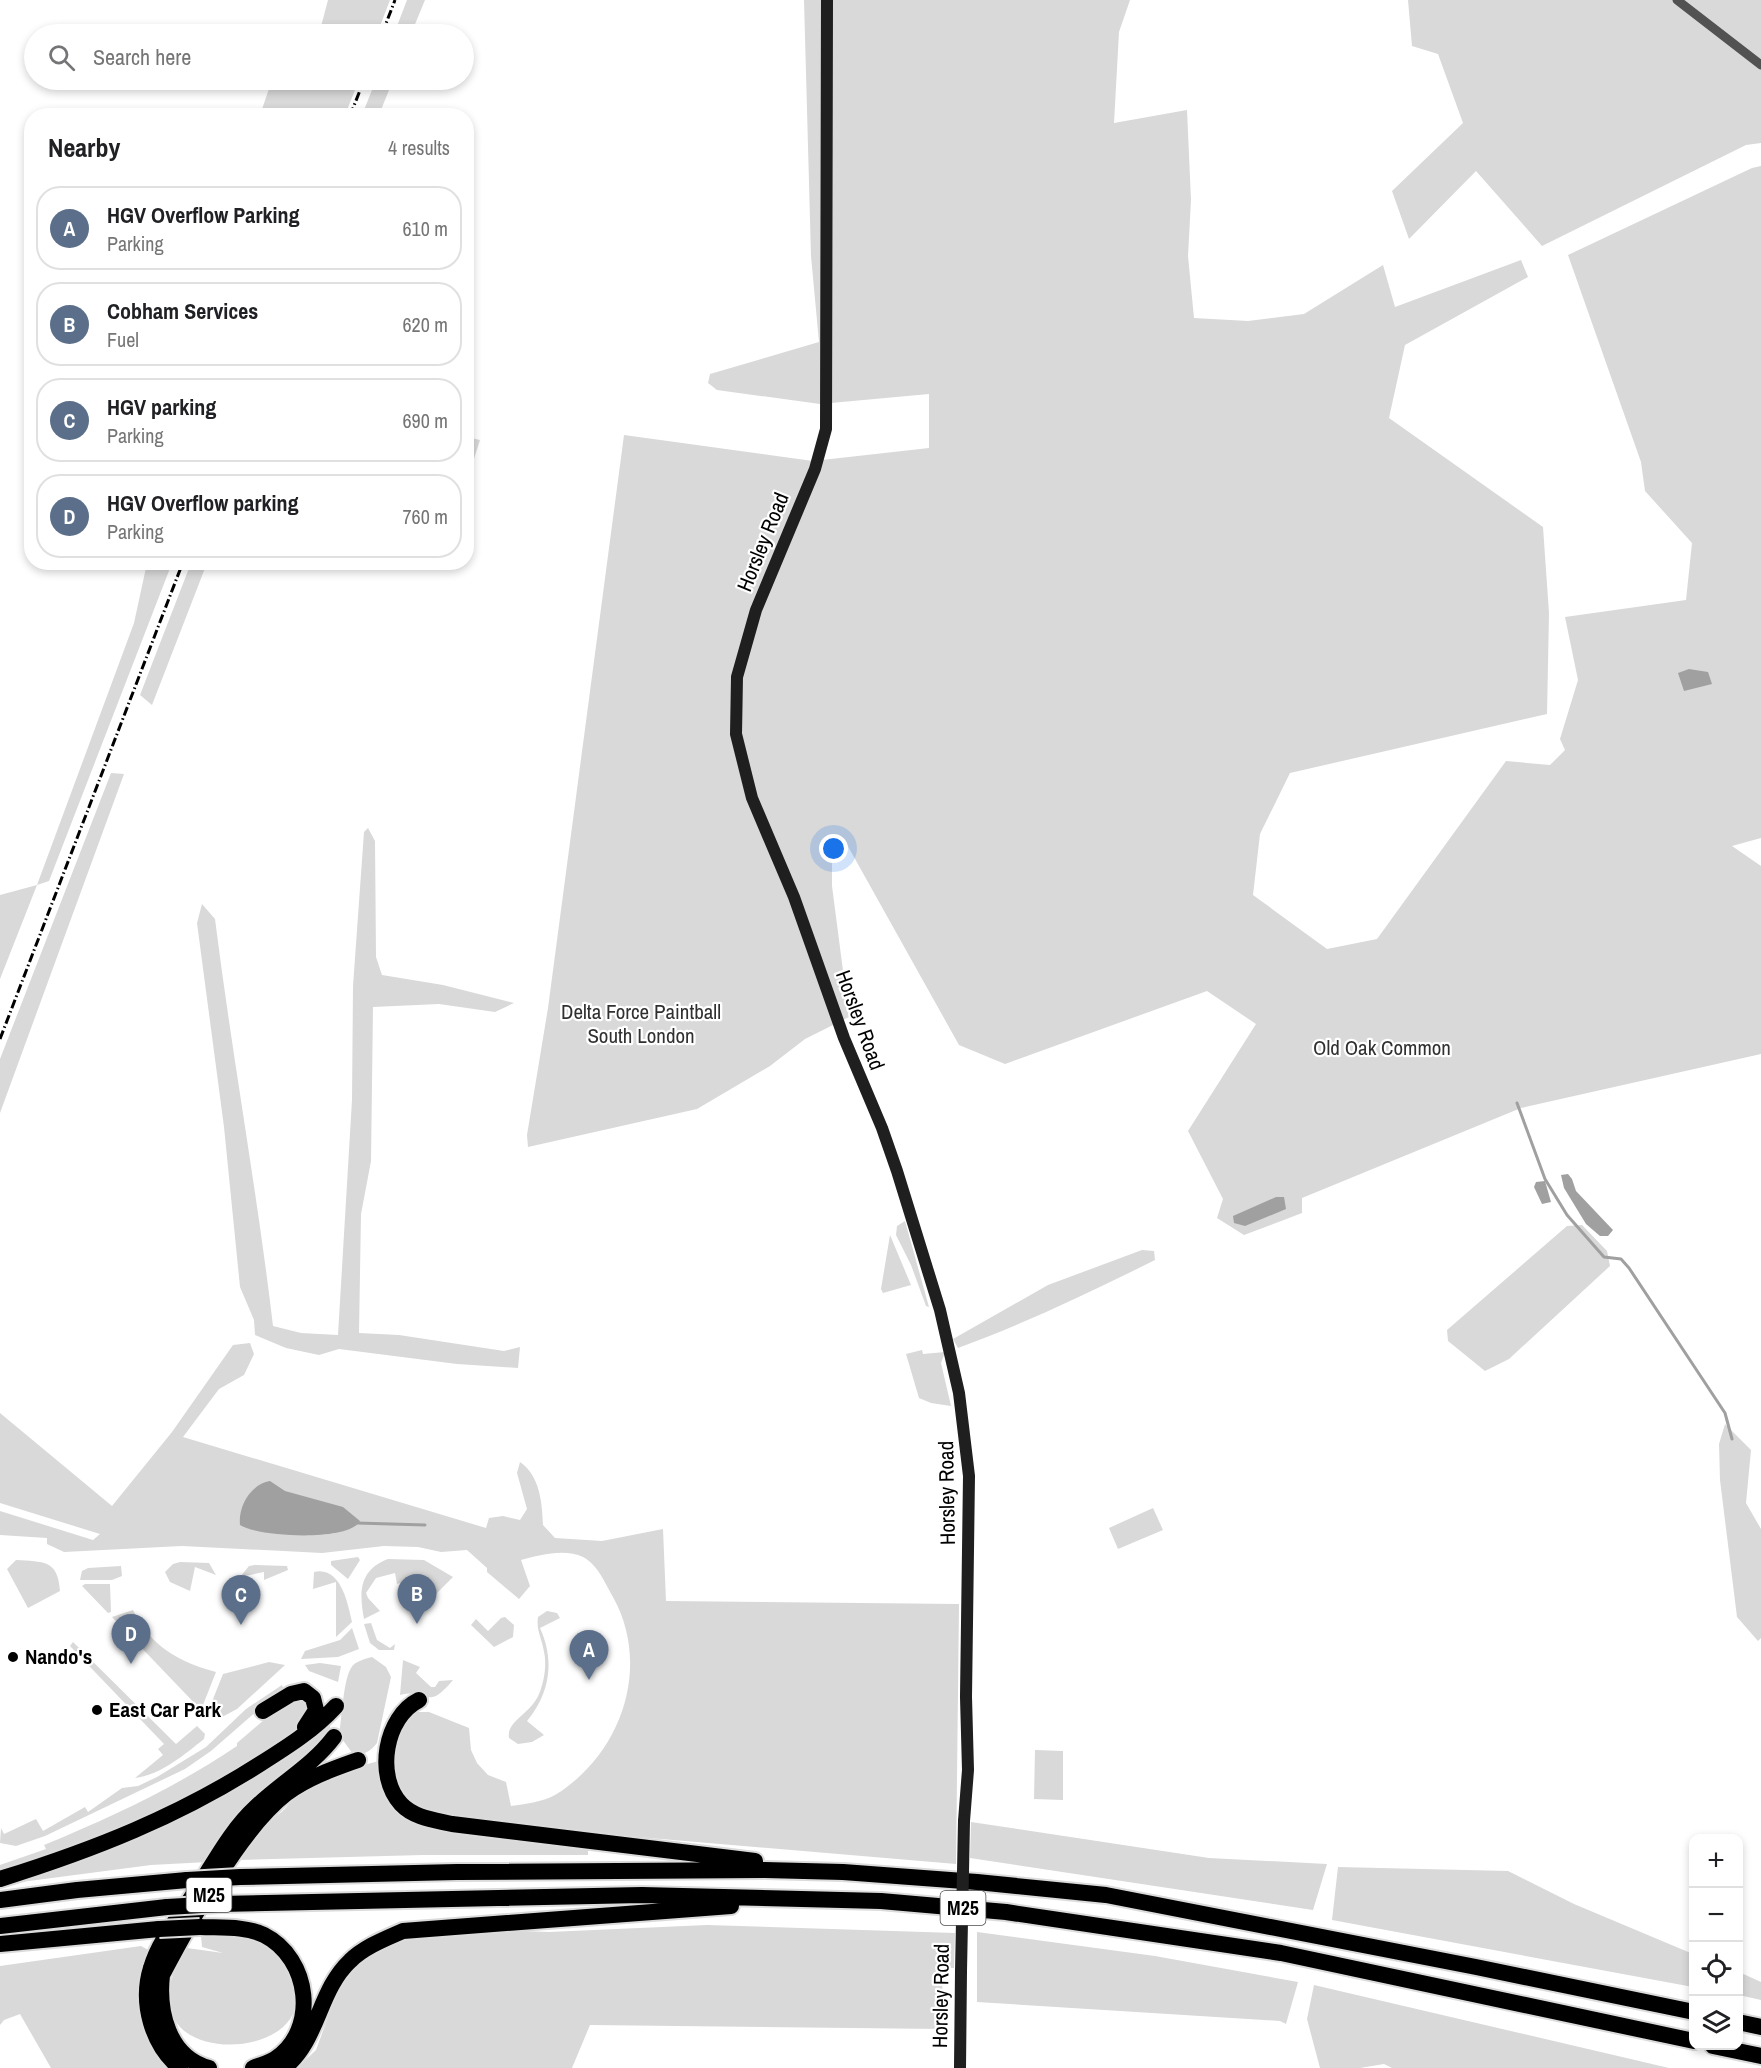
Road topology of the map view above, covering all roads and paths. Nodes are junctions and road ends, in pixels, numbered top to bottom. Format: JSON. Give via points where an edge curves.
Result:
{"nodes":[{"id":1,"x":827,"y":0,"type":"edge"},
{"id":2,"x":1677,"y":0,"type":"edge"},
{"id":3,"x":1761,"y":65,"type":"edge"},
{"id":4,"x":419,"y":1700,"type":"dead end"},
{"id":5,"x":336,"y":1706,"type":"dead end"},
{"id":6,"x":263,"y":1711,"type":"dead end"},
{"id":7,"x":334,"y":1737,"type":"dead end"},
{"id":8,"x":281,"y":1751,"type":"junction"},
{"id":9,"x":358,"y":1760,"type":"dead end"},
{"id":10,"x":843,"y":1872,"type":"junction"},
{"id":11,"x":0,"y":1878,"type":"edge"},
{"id":12,"x":774,"y":1899,"type":"junction"},
{"id":13,"x":0,"y":1900,"type":"edge"},
{"id":14,"x":0,"y":1926,"type":"edge"},
{"id":15,"x":0,"y":1944,"type":"edge"},
{"id":16,"x":1689,"y":2011,"type":"edge"},
{"id":17,"x":1743,"y":2023,"type":"edge"},
{"id":18,"x":1761,"y":2027,"type":"edge"},
{"id":19,"x":1689,"y":2040,"type":"edge"},
{"id":20,"x":1732,"y":2050,"type":"edge"},
{"id":21,"x":1761,"y":2056,"type":"edge"},
{"id":22,"x":180,"y":2068,"type":"edge"},
{"id":23,"x":209,"y":2068,"type":"edge"},
{"id":24,"x":253,"y":2068,"type":"edge"},
{"id":25,"x":284,"y":2068,"type":"edge"},
{"id":26,"x":960,"y":2068,"type":"edge"}],
"edges":[{"from":1,"to":26,"type":"street","name":"Horsley Road","bridge":true,"via":[[826,429],[815,469],[756,610],[737,677],[736,734],[752,798],[794,897],[897,1172],[940,1310],[959,1393],[969,1476],[968,1770]]},
{"from":2,"to":3,"type":"street"},
{"from":4,"to":10,"type":"highway","number":"M25","via":[[398,1717],[386,1763],[394,1794],[417,1815],[452,1824]]},
{"from":5,"to":8,"type":"highway"},
{"from":6,"to":8,"type":"highway","via":[[297,1691],[310,1694],[316,1703],[312,1718]]},
{"from":7,"to":22,"type":"highway","number":"M25","via":[[323,1752],[255,1808],[235,1830],[151,1967],[146,1995],[150,2020],[160,2046]]},
{"from":8,"to":11,"type":"highway","via":[[184,1809],[55,1861]]},
{"from":9,"to":23,"type":"highway","number":"M25","via":[[319,1774],[266,1812],[233,1856],[162,1975],[163,2019],[173,2040],[187,2055]]},
{"from":10,"to":13,"type":"highway","number":"M25","bridge":true,"via":[[623,1870],[240,1877]]},
{"from":10,"to":16,"type":"highway","number":"M25","via":[[1106,1895]]},
{"from":12,"to":14,"type":"highway","number":"M25","bridge":true,"via":[[642,1895],[219,1905]]},
{"from":12,"to":19,"type":"highway","number":"M25","via":[[881,1901],[1006,1912],[1281,1953]]},
{"from":12,"to":25,"type":"highway","number":"M25","via":[[706,1909],[403,1931],[350,1961],[333,1982],[308,2042]]},
{"from":15,"to":24,"type":"highway","number":"M25","bridge":true,"via":[[200,1927],[241,1929],[265,1935],[297,1967],[304,1992],[304,2016],[294,2039],[275,2059]]},
{"from":17,"to":18,"type":"highway"},
{"from":20,"to":21,"type":"highway"}]}
